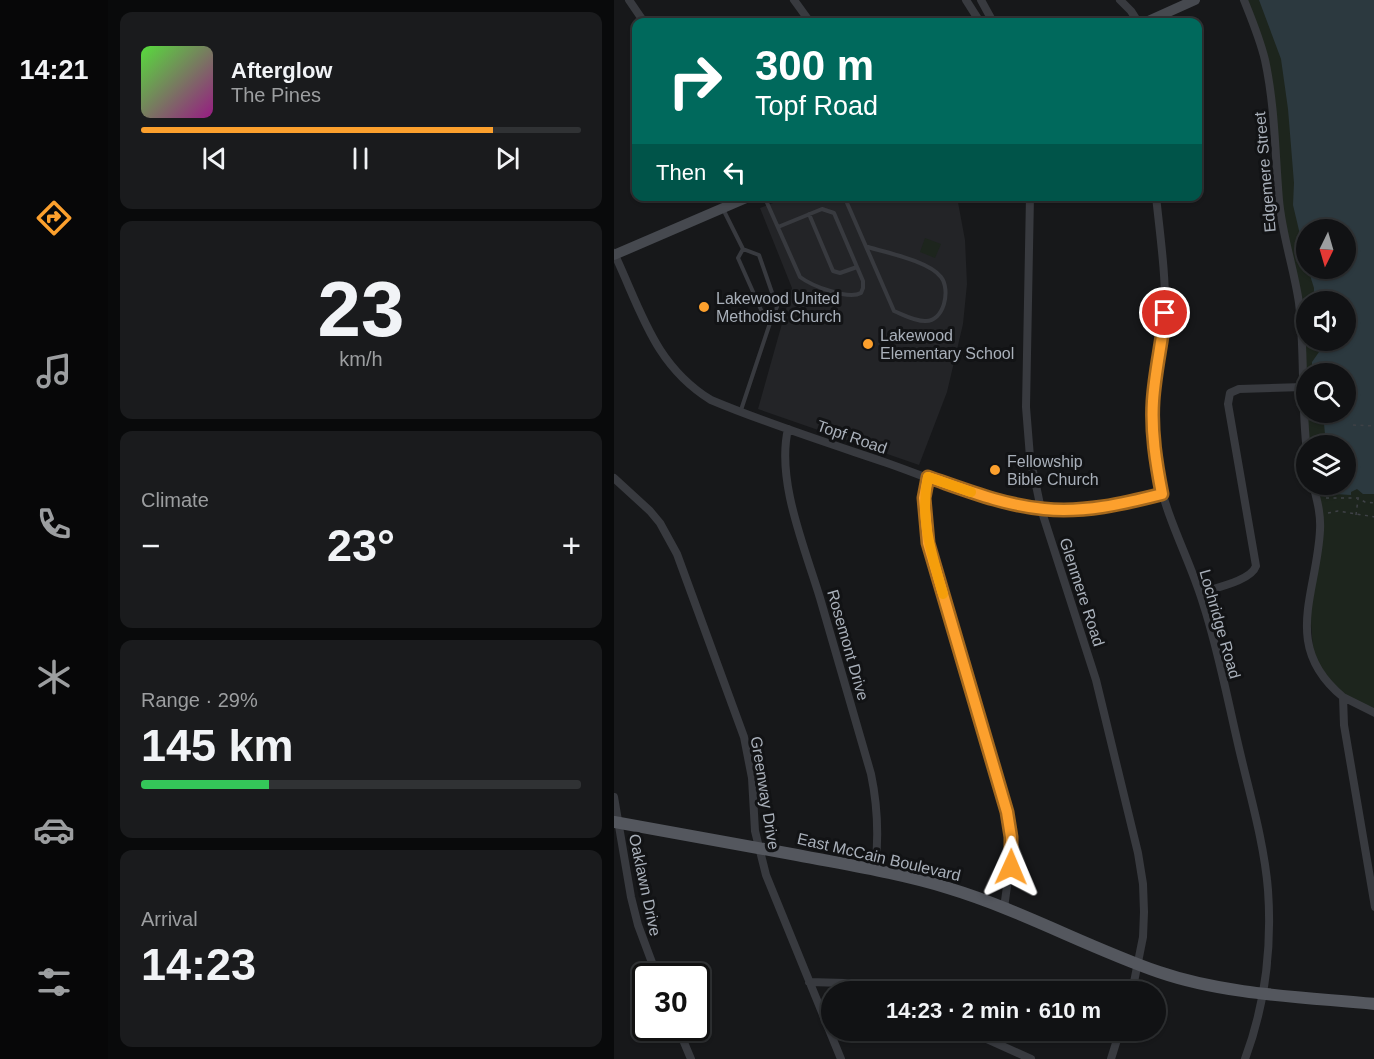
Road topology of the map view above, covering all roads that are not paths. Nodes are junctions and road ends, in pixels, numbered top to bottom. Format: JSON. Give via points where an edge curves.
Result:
{"nodes":[{"id":1,"x":629,"y":0,"type":"edge"},
{"id":2,"x":794,"y":0,"type":"edge"},
{"id":3,"x":966,"y":0,"type":"edge"},
{"id":4,"x":981,"y":0,"type":"edge"},
{"id":5,"x":1120,"y":0,"type":"edge"},
{"id":6,"x":1195,"y":0,"type":"edge"},
{"id":7,"x":1244,"y":0,"type":"edge"},
{"id":8,"x":641,"y":18,"type":"edge"},
{"id":9,"x":807,"y":18,"type":"edge"},
{"id":10,"x":977,"y":18,"type":"edge"},
{"id":11,"x":991,"y":18,"type":"edge"},
{"id":12,"x":1136,"y":18,"type":"edge"},
{"id":13,"x":1155,"y":18,"type":"edge"},
{"id":14,"x":740,"y":201,"type":"edge"},
{"id":15,"x":766,"y":201,"type":"edge"},
{"id":16,"x":846,"y":201,"type":"edge"},
{"id":17,"x":1030,"y":201,"type":"edge"},
{"id":18,"x":1156,"y":201,"type":"edge"},
{"id":19,"x":723,"y":209,"type":"junction"},
{"id":20,"x":809,"y":214,"type":"junction"},
{"id":21,"x":778,"y":228,"type":"junction"},
{"id":22,"x":868,"y":247,"type":"junction"},
{"id":23,"x":743,"y":249,"type":"junction"},
{"id":24,"x":614,"y":254,"type":"edge"},
{"id":25,"x":857,"y":267,"type":"junction"},
{"id":26,"x":771,"y":320,"type":"junction"},
{"id":27,"x":1302,"y":363,"type":"edge"},
{"id":28,"x":1296,"y":387,"type":"edge"},
{"id":29,"x":740,"y":412,"type":"junction"},
{"id":30,"x":788,"y":429,"type":"junction"},
{"id":31,"x":928,"y":477,"type":"junction"},
{"id":32,"x":614,"y":478,"type":"edge"},
{"id":33,"x":1162,"y":494,"type":"junction"},
{"id":34,"x":1316,"y":495,"type":"edge"},
{"id":35,"x":1041,"y":509,"type":"junction"},
{"id":36,"x":1200,"y":593,"type":"junction"},
{"id":37,"x":1343,"y":697,"type":"junction"},
{"id":38,"x":1374,"y":713,"type":"edge"},
{"id":39,"x":614,"y":797,"type":"edge"},
{"id":40,"x":616,"y":822,"type":"edge"},
{"id":41,"x":759,"y":848,"type":"junction"},
{"id":42,"x":875,"y":871,"type":"junction"},
{"id":43,"x":1374,"y":907,"type":"edge"},
{"id":44,"x":1004,"y":908,"type":"junction"},
{"id":45,"x":652,"y":963,"type":"edge"},
{"id":46,"x":1138,"y":964,"type":"junction"},
{"id":47,"x":1134,"y":981,"type":"edge"},
{"id":48,"x":809,"y":982,"type":"junction"},
{"id":49,"x":821,"y":982,"type":"edge"},
{"id":50,"x":1262,"y":992,"type":"junction"},
{"id":51,"x":1374,"y":1004,"type":"edge"},
{"id":52,"x":683,"y":1041,"type":"edge"},
{"id":53,"x":991,"y":1041,"type":"edge"},
{"id":54,"x":1116,"y":1041,"type":"edge"},
{"id":55,"x":691,"y":1059,"type":"edge"},
{"id":56,"x":841,"y":1059,"type":"edge"},
{"id":57,"x":1031,"y":1059,"type":"edge"},
{"id":58,"x":1110,"y":1059,"type":"edge"},
{"id":59,"x":1245,"y":1059,"type":"edge"}],
"edges":[{"from":1,"to":8,"type":"street"},
{"from":2,"to":9,"type":"street"},
{"from":3,"to":10,"type":"street"},
{"from":4,"to":11,"type":"street"},
{"from":5,"to":12,"type":"street"},
{"from":6,"to":13,"type":"street"},
{"from":7,"to":27,"type":"street","name":"Edgemere Street","via":[[1264,58],[1271,96],[1283,230],[1299,302]]},
{"from":14,"to":19,"type":"street"},
{"from":15,"to":21,"type":"lane"},
{"from":16,"to":22,"type":"lane"},
{"from":17,"to":35,"type":"street","name":"Glenmere Road","via":[[1026,407],[1030,456]]},
{"from":18,"to":33,"type":"street","name":"Lochridge Road","via":[[1165,313],[1153,423]]},
{"from":19,"to":23,"type":"lane"},
{"from":19,"to":24,"type":"street"},
{"from":20,"to":21,"type":"lane"},
{"from":20,"to":25,"type":"lane","via":[[822,209],[834,213]]},
{"from":20,"to":25,"type":"lane","via":[[833,271],[840,273]]},
{"from":21,"to":25,"type":"lane","via":[[800,277],[807,282],[848,296],[857,295],[863,288]]},
{"from":22,"to":22,"type":"lane","via":[[894,311],[927,322],[937,317],[944,306],[942,278],[929,268]]},
{"from":23,"to":26,"type":"lane","via":[[738,258],[762,312]]},
{"from":23,"to":26,"type":"lane","via":[[759,255],[777,307]]},
{"from":24,"to":29,"type":"street","name":"Topf Road","via":[[656,344],[676,373],[711,400]]},
{"from":26,"to":29,"type":"lane"},
{"from":28,"to":36,"type":"street","via":[[1239,389],[1230,393],[1228,404],[1256,566],[1244,578]]},
{"from":29,"to":30,"type":"street","name":"Topf Road"},
{"from":30,"to":31,"type":"street","name":"Topf Road"},
{"from":30,"to":42,"type":"street","name":"Rosemont Drive","via":[[786,463],[794,512],[875,794]]},
{"from":31,"to":35,"type":"street","name":"Topf Road","via":[[988,498]]},
{"from":31,"to":44,"type":"street","via":[[924,498],[928,543],[1008,819],[1011,857]]},
{"from":32,"to":41,"type":"street","name":"Greenway Drive","via":[[660,523],[677,554],[744,737]]},
{"from":33,"to":35,"type":"street","name":"Topf Road","via":[[1097,508]]},
{"from":33,"to":36,"type":"street","name":"Lochridge Road"},
{"from":34,"to":37,"type":"street","via":[[1319,536],[1307,638],[1319,670]]},
{"from":35,"to":46,"type":"street","name":"Glenmere Road","via":[[1096,680],[1138,853],[1144,912]]},
{"from":36,"to":50,"type":"street","name":"Lochridge Road","via":[[1265,866],[1269,920]]},
{"from":37,"to":38,"type":"street"},
{"from":37,"to":43,"type":"street","via":[[1344,725]]},
{"from":39,"to":40,"type":"street","name":"Oaklawn Drive"},
{"from":40,"to":41,"type":"main road","name":"East McCain Boulevard"},
{"from":40,"to":45,"type":"street","name":"Oaklawn Drive","via":[[633,907]]},
{"from":41,"to":42,"type":"main road","name":"East McCain Boulevard"},
{"from":41,"to":48,"type":"street","name":"Greenway Drive","via":[[769,884]]},
{"from":42,"to":44,"type":"main road","name":"East McCain Boulevard","via":[[948,888]]},
{"from":44,"to":46,"type":"main road","name":"East McCain Boulevard"},
{"from":46,"to":47,"type":"street","name":"Glenmere Road"},
{"from":46,"to":50,"type":"main road","name":"East McCain Boulevard","via":[[1200,983]]},
{"from":48,"to":49,"type":"street"},
{"from":48,"to":56,"type":"street","name":"Greenway Drive"},
{"from":50,"to":51,"type":"main road","name":"East McCain Boulevard"},
{"from":50,"to":59,"type":"street","name":"Lochridge Road"},
{"from":52,"to":55,"type":"street"},
{"from":53,"to":57,"type":"street"},
{"from":54,"to":58,"type":"street"}]}
